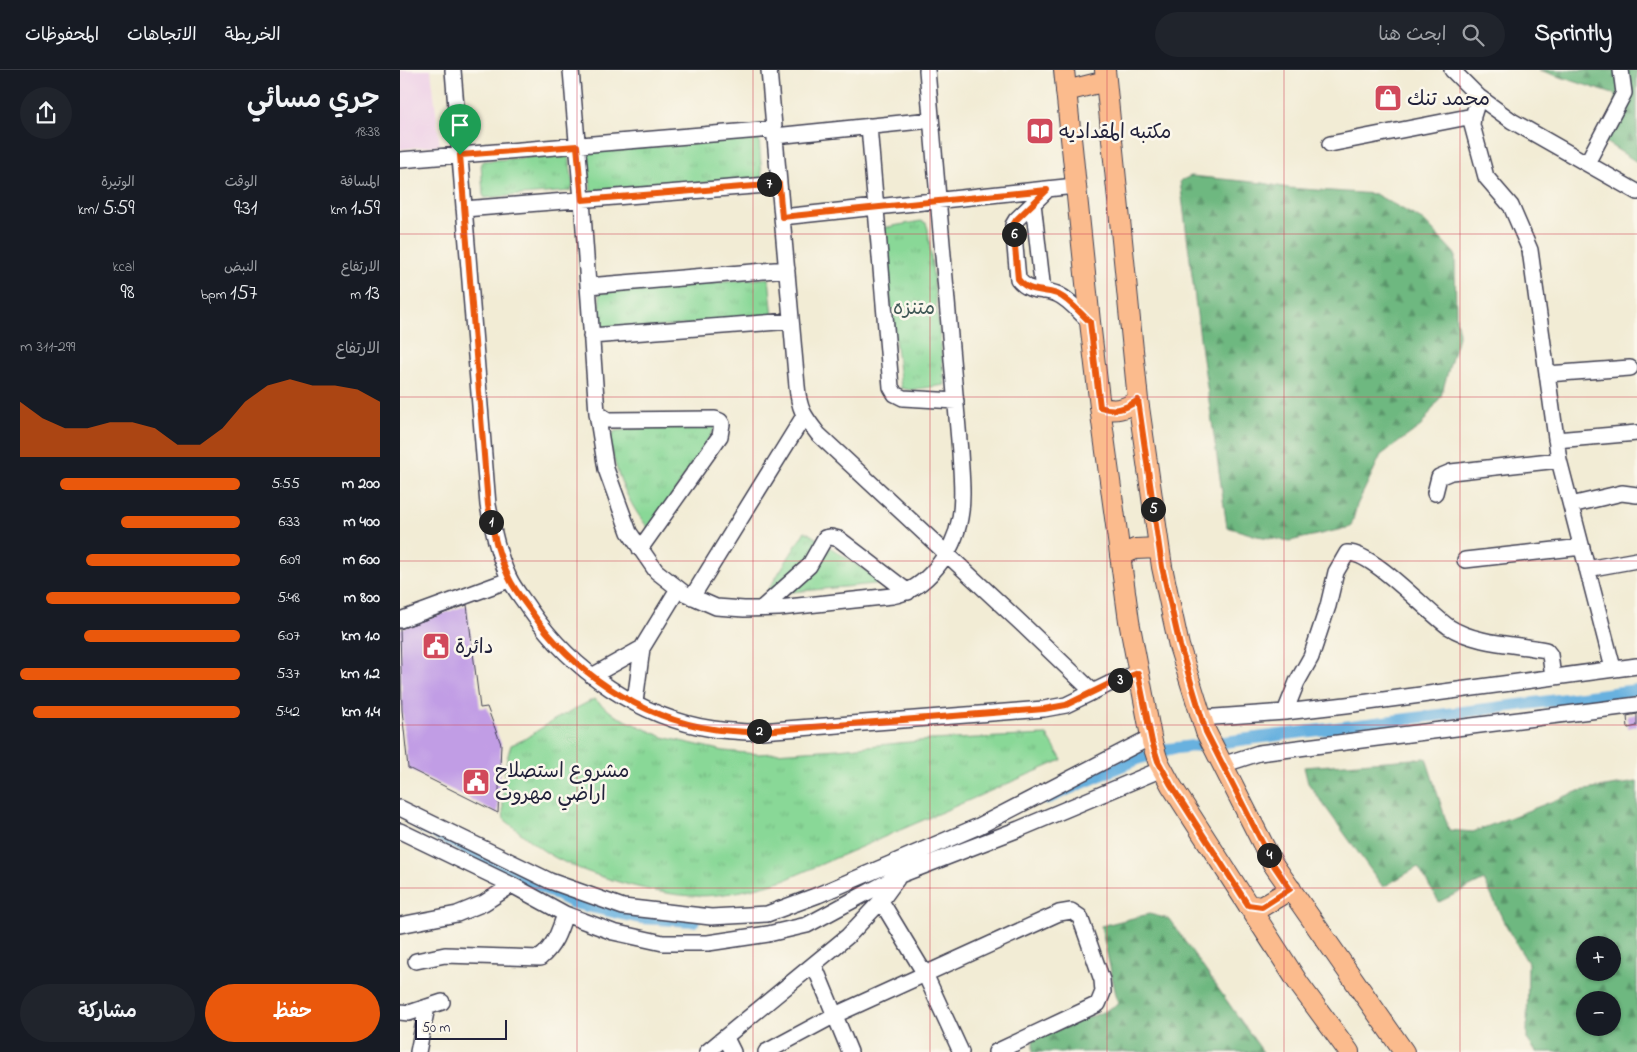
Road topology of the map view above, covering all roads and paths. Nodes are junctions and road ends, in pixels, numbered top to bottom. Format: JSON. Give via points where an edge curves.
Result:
{"nodes":[{"id":1,"x":453,"y":70,"type":"edge"},
{"id":2,"x":571,"y":70,"type":"edge"},
{"id":3,"x":769,"y":70,"type":"edge"},
{"id":4,"x":926,"y":70,"type":"edge"},
{"id":5,"x":1064,"y":70,"type":"edge"},
{"id":6,"x":1452,"y":70,"type":"edge"},
{"id":7,"x":1621,"y":70,"type":"edge"},
{"id":8,"x":1105,"y":76,"type":"edge"},
{"id":9,"x":1066,"y":91,"type":"junction"},
{"id":10,"x":1479,"y":97,"type":"junction"},
{"id":11,"x":1473,"y":116,"type":"junction"},
{"id":12,"x":932,"y":120,"type":"junction"},
{"id":13,"x":869,"y":126,"type":"junction"},
{"id":14,"x":774,"y":132,"type":"junction"},
{"id":15,"x":1330,"y":144,"type":"dead end"},
{"id":16,"x":577,"y":146,"type":"junction"},
{"id":17,"x":460,"y":155,"type":"junction"},
{"id":18,"x":400,"y":160,"type":"edge"},
{"id":19,"x":1587,"y":163,"type":"junction"},
{"id":20,"x":779,"y":184,"type":"junction"},
{"id":21,"x":1075,"y":186,"type":"junction"},
{"id":22,"x":1047,"y":190,"type":"junction"},
{"id":23,"x":1637,"y":192,"type":"edge"},
{"id":24,"x":582,"y":200,"type":"junction"},
{"id":25,"x":939,"y":201,"type":"junction"},
{"id":26,"x":1033,"y":203,"type":"junction"},
{"id":27,"x":876,"y":207,"type":"junction"},
{"id":28,"x":464,"y":209,"type":"junction"},
{"id":29,"x":782,"y":217,"type":"junction"},
{"id":30,"x":787,"y":268,"type":"junction"},
{"id":31,"x":588,"y":286,"type":"junction"},
{"id":32,"x":1043,"y":291,"type":"junction"},
{"id":33,"x":791,"y":321,"type":"junction"},
{"id":34,"x":1090,"y":322,"type":"junction"},
{"id":35,"x":591,"y":336,"type":"junction"},
{"id":36,"x":1630,"y":368,"type":"dead end"},
{"id":37,"x":1547,"y":374,"type":"junction"},
{"id":38,"x":1138,"y":400,"type":"junction"},
{"id":39,"x":956,"y":402,"type":"junction"},
{"id":40,"x":1100,"y":407,"type":"junction"},
{"id":41,"x":597,"y":413,"type":"junction"},
{"id":42,"x":804,"y":416,"type":"junction"},
{"id":43,"x":1637,"y":433,"type":"edge"},
{"id":44,"x":1556,"y":440,"type":"junction"},
{"id":45,"x":1559,"y":460,"type":"junction"},
{"id":46,"x":1435,"y":493,"type":"dead end"},
{"id":47,"x":1637,"y":495,"type":"edge"},
{"id":48,"x":1571,"y":505,"type":"junction"},
{"id":49,"x":1582,"y":547,"type":"junction"},
{"id":50,"x":1159,"y":548,"type":"junction"},
{"id":51,"x":640,"y":549,"type":"junction"},
{"id":52,"x":946,"y":553,"type":"junction"},
{"id":53,"x":1120,"y":556,"type":"junction"},
{"id":54,"x":1465,"y":560,"type":"dead end"},
{"id":55,"x":1637,"y":560,"type":"edge"},
{"id":56,"x":1587,"y":569,"type":"junction"},
{"id":57,"x":509,"y":580,"type":"junction"},
{"id":58,"x":678,"y":589,"type":"junction"},
{"id":59,"x":908,"y":592,"type":"junction"},
{"id":60,"x":692,"y":597,"type":"junction"},
{"id":61,"x":762,"y":608,"type":"junction"},
{"id":62,"x":400,"y":620,"type":"edge"},
{"id":63,"x":642,"y":648,"type":"junction"},
{"id":64,"x":1637,"y":666,"type":"edge"},
{"id":65,"x":1613,"y":668,"type":"junction"},
{"id":66,"x":1138,"y":673,"type":"junction"},
{"id":67,"x":592,"y":676,"type":"junction"},
{"id":68,"x":1553,"y":677,"type":"junction"},
{"id":69,"x":1093,"y":692,"type":"junction"},
{"id":70,"x":635,"y":702,"type":"junction"},
{"id":71,"x":1637,"y":705,"type":"edge"},
{"id":72,"x":1285,"y":712,"type":"junction"},
{"id":73,"x":1203,"y":725,"type":"junction"},
{"id":74,"x":1156,"y":752,"type":"junction"},
{"id":75,"x":1218,"y":758,"type":"junction"},
{"id":76,"x":400,"y":808,"type":"edge"},
{"id":77,"x":400,"y":832,"type":"edge"},
{"id":78,"x":900,"y":875,"type":"junction"},
{"id":79,"x":512,"y":885,"type":"junction"},
{"id":80,"x":1290,"y":889,"type":"junction"},
{"id":81,"x":881,"y":901,"type":"junction"},
{"id":82,"x":1248,"y":905,"type":"junction"},
{"id":83,"x":565,"y":914,"type":"junction"},
{"id":84,"x":400,"y":925,"type":"edge"},
{"id":85,"x":416,"y":961,"type":"dead end"},
{"id":86,"x":814,"y":965,"type":"junction"},
{"id":87,"x":925,"y":974,"type":"junction"},
{"id":88,"x":442,"y":1002,"type":"dead end"},
{"id":89,"x":426,"y":1007,"type":"junction"},
{"id":90,"x":400,"y":1012,"type":"edge"},
{"id":91,"x":835,"y":1015,"type":"junction"},
{"id":92,"x":726,"y":1038,"type":"junction"},
{"id":93,"x":1401,"y":1051,"type":"edge"},
{"id":94,"x":418,"y":1052,"type":"edge"},
{"id":95,"x":707,"y":1052,"type":"edge"},
{"id":96,"x":733,"y":1052,"type":"edge"},
{"id":97,"x":766,"y":1052,"type":"edge"},
{"id":98,"x":850,"y":1052,"type":"edge"},
{"id":99,"x":961,"y":1052,"type":"edge"},
{"id":100,"x":996,"y":1052,"type":"edge"},
{"id":101,"x":1349,"y":1052,"type":"edge"}],
"edges":[{"from":1,"to":17,"type":"street"},
{"from":2,"to":16,"type":"street"},
{"from":3,"to":14,"type":"street"},
{"from":4,"to":12,"type":"street"},
{"from":5,"to":9,"type":"main road"},
{"from":6,"to":10,"type":"street"},
{"from":7,"to":19,"type":"street","via":[[1624,93]]},
{"from":8,"to":9,"type":"main road"},
{"from":8,"to":38,"type":"main road"},
{"from":9,"to":21,"type":"main road"},
{"from":10,"to":11,"type":"street"},
{"from":10,"to":19,"type":"street","via":[[1512,121]]},
{"from":11,"to":15,"type":"street"},
{"from":11,"to":37,"type":"street","via":[[1474,133],[1486,177],[1511,206],[1530,250]]},
{"from":12,"to":13,"type":"street"},
{"from":12,"to":25,"type":"street"},
{"from":13,"to":14,"type":"street"},
{"from":13,"to":27,"type":"street"},
{"from":14,"to":16,"type":"street"},
{"from":14,"to":20,"type":"street"},
{"from":16,"to":17,"type":"street"},
{"from":16,"to":24,"type":"street"},
{"from":17,"to":18,"type":"street"},
{"from":17,"to":28,"type":"street"},
{"from":19,"to":23,"type":"street"},
{"from":20,"to":24,"type":"street"},
{"from":20,"to":29,"type":"street"},
{"from":21,"to":22,"type":"street"},
{"from":21,"to":34,"type":"main road"},
{"from":22,"to":25,"type":"street"},
{"from":22,"to":26,"type":"street"},
{"from":24,"to":28,"type":"street"},
{"from":24,"to":31,"type":"street"},
{"from":25,"to":27,"type":"street"},
{"from":25,"to":39,"type":"street"},
{"from":26,"to":32,"type":"street"},
{"from":26,"to":32,"type":"street","via":[[1013,225],[1018,279],[1029,289]]},
{"from":27,"to":29,"type":"street"},
{"from":27,"to":39,"type":"street","via":[[890,387],[903,398]]},
{"from":28,"to":57,"type":"street","via":[[488,505]]},
{"from":29,"to":30,"type":"street"},
{"from":30,"to":31,"type":"street"},
{"from":30,"to":33,"type":"street"},
{"from":31,"to":35,"type":"street"},
{"from":32,"to":34,"type":"street","via":[[1063,298]]},
{"from":33,"to":35,"type":"street"},
{"from":33,"to":42,"type":"street","via":[[799,404]]},
{"from":34,"to":40,"type":"main road"},
{"from":35,"to":41,"type":"street"},
{"from":36,"to":37,"type":"street"},
{"from":37,"to":44,"type":"street"},
{"from":38,"to":40,"type":"main road","via":[[1116,410]]},
{"from":38,"to":50,"type":"main road"},
{"from":39,"to":52,"type":"street","via":[[961,507],[958,530]]},
{"from":40,"to":53,"type":"main road"},
{"from":41,"to":51,"type":"street","via":[[606,469],[629,532]]},
{"from":41,"to":51,"type":"street","via":[[608,420],[715,420],[722,424],[720,436]]},
{"from":42,"to":52,"type":"street","via":[[818,434]]},
{"from":42,"to":60,"type":"street"},
{"from":43,"to":44,"type":"street"},
{"from":44,"to":45,"type":"street"},
{"from":45,"to":46,"type":"street","via":[[1451,472],[1439,477]]},
{"from":45,"to":48,"type":"street"},
{"from":47,"to":48,"type":"street","via":[[1622,493]]},
{"from":48,"to":49,"type":"street"},
{"from":49,"to":54,"type":"street"},
{"from":49,"to":56,"type":"street"},
{"from":50,"to":53,"type":"main road","via":[[1135,549]]},
{"from":50,"to":73,"type":"main road","via":[[1180,646]]},
{"from":51,"to":58,"type":"street","via":[[656,571]]},
{"from":52,"to":59,"type":"street","via":[[935,569]]},
{"from":52,"to":69,"type":"street"},
{"from":53,"to":66,"type":"main road"},
{"from":55,"to":56,"type":"street"},
{"from":56,"to":65,"type":"street"},
{"from":57,"to":62,"type":"street"},
{"from":57,"to":67,"type":"street","via":[[540,625]]},
{"from":58,"to":60,"type":"street"},
{"from":58,"to":63,"type":"street"},
{"from":59,"to":61,"type":"street"},
{"from":59,"to":61,"type":"street","via":[[839,539],[831,537],[825,538],[809,566]]},
{"from":60,"to":61,"type":"street","via":[[716,607]]},
{"from":63,"to":67,"type":"street"},
{"from":63,"to":70,"type":"street"},
{"from":64,"to":65,"type":"street"},
{"from":65,"to":68,"type":"street"},
{"from":66,"to":69,"type":"street"},
{"from":66,"to":74,"type":"main road"},
{"from":67,"to":70,"type":"street"},
{"from":68,"to":72,"type":"street"},
{"from":68,"to":72,"type":"street","via":[[1550,655],[1546,650],[1467,636],[1448,626],[1387,573],[1354,552],[1347,553],[1336,572],[1311,657]]},
{"from":69,"to":70,"type":"street","via":[[1066,705],[1044,709],[748,732],[713,729],[680,721]]},
{"from":71,"to":75,"type":"street"},
{"from":72,"to":73,"type":"street"},
{"from":73,"to":75,"type":"main road"},
{"from":74,"to":76,"type":"street","via":[[767,914],[711,918],[623,906],[550,880]]},
{"from":74,"to":78,"type":"street","via":[[1019,829]]},
{"from":74,"to":82,"type":"main road"},
{"from":75,"to":80,"type":"main road","via":[[1273,864]]},
{"from":77,"to":79,"type":"street"},
{"from":78,"to":81,"type":"street"},
{"from":78,"to":83,"type":"street","via":[[807,925],[708,943],[663,943],[613,932]]},
{"from":79,"to":83,"type":"street"},
{"from":79,"to":84,"type":"street","via":[[484,903],[457,914]]},
{"from":80,"to":82,"type":"main road","via":[[1262,907]]},
{"from":80,"to":93,"type":"main road"},
{"from":81,"to":86,"type":"street","via":[[848,936]]},
{"from":81,"to":87,"type":"street"},
{"from":82,"to":101,"type":"main road"},
{"from":83,"to":85,"type":"street","via":[[556,940],[540,958],[445,955]]},
{"from":86,"to":91,"type":"street"},
{"from":86,"to":92,"type":"street"},
{"from":87,"to":91,"type":"street"},
{"from":87,"to":99,"type":"street"},
{"from":87,"to":100,"type":"street","via":[[1059,913],[1071,911],[1080,917],[1102,980],[1103,992],[1098,1004]]},
{"from":88,"to":89,"type":"street"},
{"from":89,"to":90,"type":"street","via":[[409,1013]]},
{"from":89,"to":94,"type":"street"},
{"from":91,"to":97,"type":"street"},
{"from":91,"to":98,"type":"street"},
{"from":92,"to":95,"type":"street"},
{"from":92,"to":96,"type":"street"}]}
